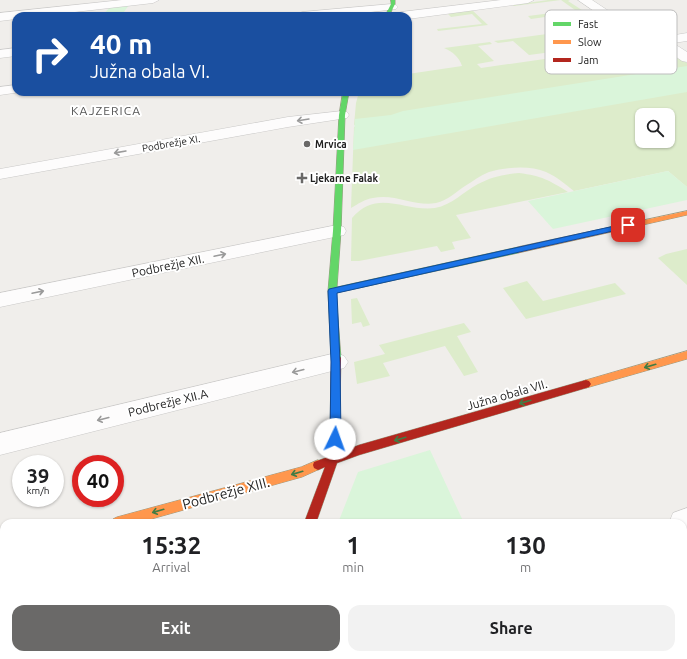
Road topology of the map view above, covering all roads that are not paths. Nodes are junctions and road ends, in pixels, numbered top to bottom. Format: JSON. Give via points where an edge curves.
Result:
{"nodes":[{"id":1,"x":153,"y":0,"type":"edge"},
{"id":2,"x":528,"y":0,"type":"edge"},
{"id":3,"x":584,"y":0,"type":"edge"},
{"id":4,"x":391,"y":8,"type":"edge"},
{"id":5,"x":601,"y":10,"type":"edge"},
{"id":6,"x":45,"y":12,"type":"edge"},
{"id":7,"x":346,"y":12,"type":"edge"},
{"id":8,"x":412,"y":15,"type":"edge"},
{"id":9,"x":12,"y":16,"type":"edge"},
{"id":10,"x":0,"y":17,"type":"edge"},
{"id":11,"x":687,"y":37,"type":"edge"},
{"id":12,"x":677,"y":39,"type":"edge"},
{"id":13,"x":12,"y":52,"type":"edge"},
{"id":14,"x":677,"y":53,"type":"edge"},
{"id":15,"x":0,"y":54,"type":"edge"},
{"id":16,"x":687,"y":58,"type":"edge"},
{"id":17,"x":12,"y":90,"type":"edge"},
{"id":18,"x":0,"y":91,"type":"edge"},
{"id":19,"x":345,"y":96,"type":"edge"},
{"id":20,"x":342,"y":115,"type":"junction"},
{"id":21,"x":0,"y":174,"type":"edge"},
{"id":22,"x":687,"y":212,"type":"edge"},
{"id":23,"x":337,"y":231,"type":"junction"},
{"id":24,"x":332,"y":291,"type":"junction"},
{"id":25,"x":0,"y":300,"type":"edge"},
{"id":26,"x":687,"y":355,"type":"edge"},
{"id":27,"x":336,"y":362,"type":"junction"},
{"id":28,"x":0,"y":444,"type":"edge"},
{"id":29,"x":333,"y":459,"type":"junction"},
{"id":30,"x":132,"y":519,"type":"edge"},
{"id":31,"x":311,"y":519,"type":"edge"}],
"edges":[{"from":1,"to":6,"type":"street"},
{"from":2,"to":8,"type":"street"},
{"from":3,"to":5,"type":"street"},
{"from":4,"to":7,"type":"street"},
{"from":9,"to":10,"type":"street"},
{"from":11,"to":12,"type":"street"},
{"from":13,"to":15,"type":"street"},
{"from":14,"to":16,"type":"street"},
{"from":17,"to":18,"type":"street"},
{"from":19,"to":20,"type":"street"},
{"from":20,"to":21,"type":"street","name":"Podbrežje XI.","one_way":true,"via":[[288,122]]},
{"from":20,"to":23,"type":"street"},
{"from":22,"to":24,"type":"street"},
{"from":23,"to":24,"type":"street"},
{"from":25,"to":23,"type":"street","name":"Podbrežje XII.","one_way":true},
{"from":24,"to":27,"type":"street"},
{"from":26,"to":29,"type":"street","name":"Južna obala VII.","one_way":true},
{"from":27,"to":28,"type":"street","name":"Podbrežje XII.A","one_way":true},
{"from":27,"to":29,"type":"street"},
{"from":29,"to":30,"type":"street","name":"Podbrežje XIII.","one_way":true,"via":[[302,472]]},
{"from":29,"to":31,"type":"street"}]}
